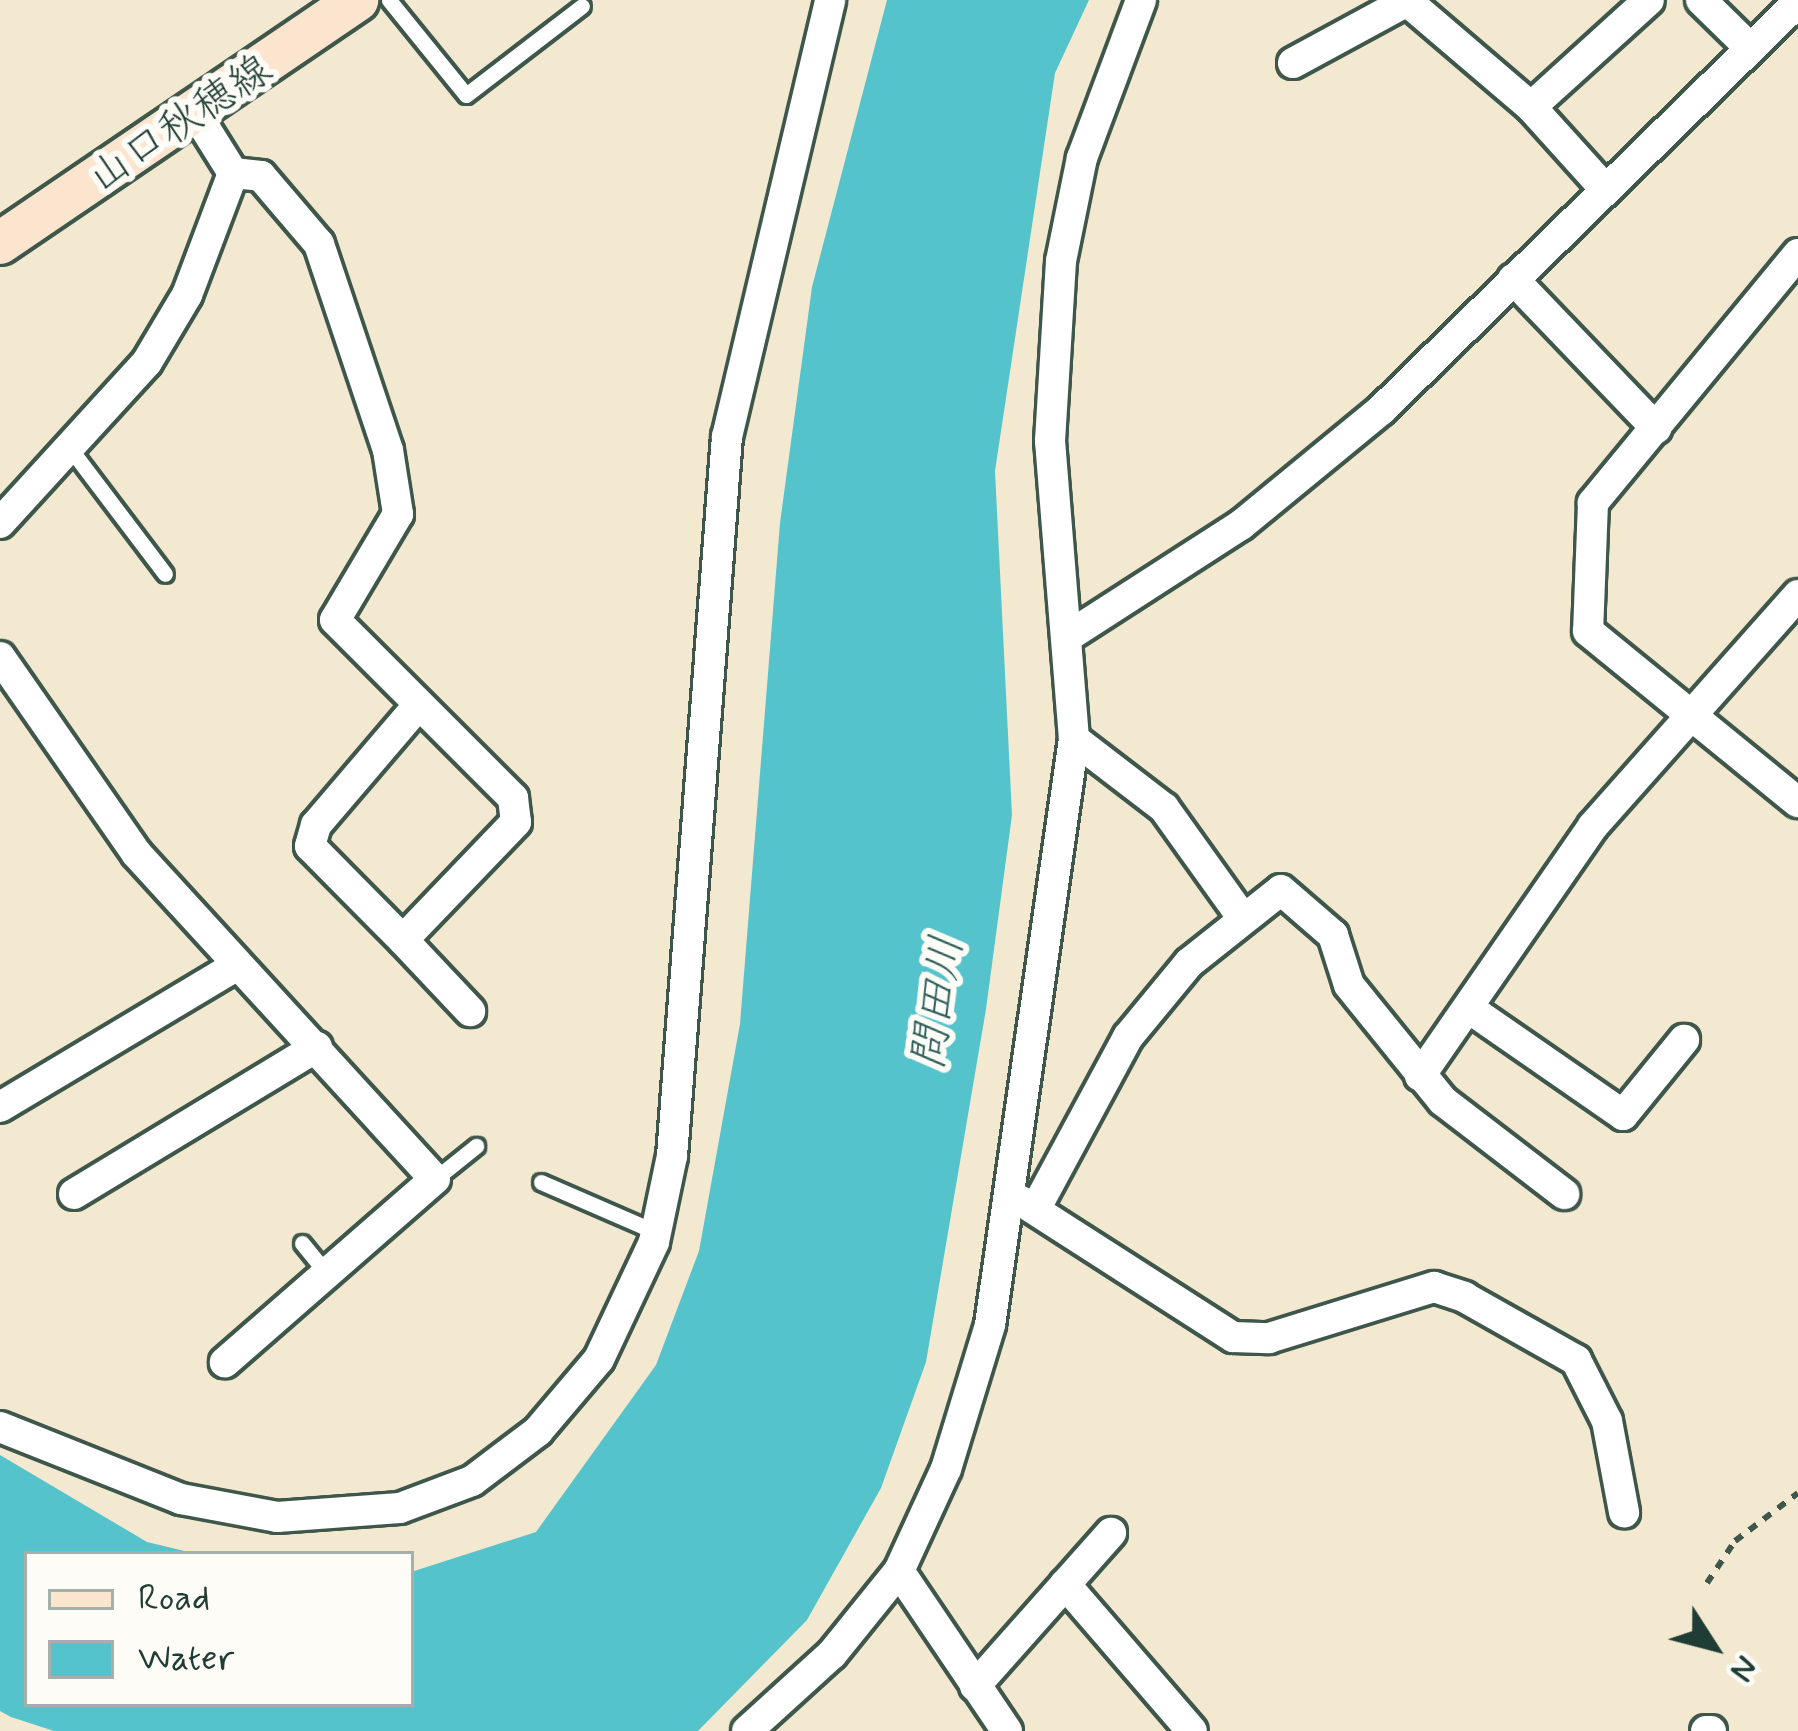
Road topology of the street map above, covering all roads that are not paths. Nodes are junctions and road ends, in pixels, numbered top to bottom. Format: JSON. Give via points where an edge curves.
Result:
{"nodes":[{"id":1,"x":358,"y":0,"type":"edge"},
{"id":2,"x":389,"y":0,"type":"edge"},
{"id":3,"x":830,"y":0,"type":"edge"},
{"id":4,"x":1142,"y":0,"type":"edge"},
{"id":5,"x":1649,"y":0,"type":"edge"},
{"id":6,"x":1701,"y":0,"type":"edge"},
{"id":7,"x":1798,"y":2,"type":"edge"},
{"id":8,"x":582,"y":6,"type":"dead end"},
{"id":9,"x":1749,"y":47,"type":"junction"},
{"id":10,"x":1293,"y":63,"type":"dead end"},
{"id":11,"x":1532,"y":107,"type":"junction"},
{"id":12,"x":198,"y":117,"type":"junction"},
{"id":13,"x":233,"y":173,"type":"junction"},
{"id":14,"x":1606,"y":189,"type":"junction"},
{"id":15,"x":0,"y":243,"type":"edge"},
{"id":16,"x":1798,"y":254,"type":"edge"},
{"id":17,"x":1513,"y":279,"type":"junction"},
{"id":18,"x":1656,"y":428,"type":"junction"},
{"id":19,"x":70,"y":447,"type":"junction"},
{"id":20,"x":0,"y":524,"type":"edge"},
{"id":21,"x":165,"y":574,"type":"dead end"},
{"id":22,"x":1798,"y":595,"type":"edge"},
{"id":23,"x":1067,"y":637,"type":"junction"},
{"id":24,"x":0,"y":657,"type":"edge"},
{"id":25,"x":415,"y":710,"type":"junction"},
{"id":26,"x":1692,"y":712,"type":"junction"},
{"id":27,"x":1074,"y":739,"type":"junction"},
{"id":28,"x":1798,"y":802,"type":"edge"},
{"id":29,"x":1242,"y":917,"type":"junction"},
{"id":30,"x":403,"y":940,"type":"junction"},
{"id":31,"x":237,"y":965,"type":"junction"},
{"id":32,"x":1470,"y":1009,"type":"junction"},
{"id":33,"x":470,"y":1011,"type":"dead end"},
{"id":34,"x":1684,"y":1040,"type":"dead end"},
{"id":35,"x":316,"y":1047,"type":"junction"},
{"id":36,"x":0,"y":1070,"type":"edge"},
{"id":37,"x":1420,"y":1076,"type":"junction"},
{"id":38,"x":6,"y":1104,"type":"edge"},
{"id":39,"x":476,"y":1146,"type":"dead end"},
{"id":40,"x":435,"y":1179,"type":"junction"},
{"id":41,"x":541,"y":1182,"type":"dead end"},
{"id":42,"x":74,"y":1194,"type":"dead end"},
{"id":43,"x":1564,"y":1194,"type":"dead end"},
{"id":44,"x":1023,"y":1202,"type":"junction"},
{"id":45,"x":656,"y":1232,"type":"junction"},
{"id":46,"x":302,"y":1243,"type":"dead end"},
{"id":47,"x":327,"y":1274,"type":"junction"},
{"id":48,"x":225,"y":1361,"type":"dead end"},
{"id":49,"x":0,"y":1427,"type":"edge"},
{"id":50,"x":1624,"y":1512,"type":"dead end"},
{"id":51,"x":1111,"y":1533,"type":"dead end"},
{"id":52,"x":899,"y":1571,"type":"junction"},
{"id":53,"x":1065,"y":1584,"type":"junction"},
{"id":54,"x":975,"y":1686,"type":"junction"},
{"id":55,"x":747,"y":1731,"type":"edge"},
{"id":56,"x":1007,"y":1731,"type":"edge"},
{"id":57,"x":1192,"y":1731,"type":"edge"}],
"edges":[{"from":1,"to":12,"type":"main road","name":"山口秋穂線"},
{"from":2,"to":8,"type":"lane","via":[[466,95]]},
{"from":3,"to":45,"type":"street","via":[[727,437],[673,1156]]},
{"from":4,"to":23,"type":"street","via":[[1082,158],[1061,261],[1050,441]]},
{"from":5,"to":11,"type":"street"},
{"from":6,"to":9,"type":"street"},
{"from":7,"to":9,"type":"street"},
{"from":9,"to":14,"type":"street"},
{"from":10,"to":11,"type":"street","via":[[1407,2]]},
{"from":11,"to":14,"type":"street"},
{"from":12,"to":13,"type":"street"},
{"from":12,"to":15,"type":"main road","name":"山口秋穂線"},
{"from":13,"to":19,"type":"street","via":[[187,296],[147,362]]},
{"from":13,"to":25,"type":"street","via":[[261,176],[319,244],[349,314],[398,514],[335,620]]},
{"from":14,"to":17,"type":"street"},
{"from":16,"to":18,"type":"street"},
{"from":17,"to":18,"type":"street"},
{"from":17,"to":23,"type":"street","via":[[1241,525]]},
{"from":18,"to":26,"type":"street","via":[[1593,503],[1588,631]]},
{"from":19,"to":20,"type":"street"},
{"from":19,"to":21,"type":"lane"},
{"from":22,"to":26,"type":"street"},
{"from":23,"to":27,"type":"street"},
{"from":24,"to":31,"type":"street","via":[[136,853]]},
{"from":25,"to":30,"type":"street","via":[[316,825],[310,847]]},
{"from":25,"to":30,"type":"street","via":[[513,798],[516,822]]},
{"from":26,"to":28,"type":"street"},
{"from":26,"to":32,"type":"street","via":[[1593,826]]},
{"from":27,"to":29,"type":"street","via":[[1165,808]]},
{"from":27,"to":44,"type":"street"},
{"from":29,"to":37,"type":"street","via":[[1281,890],[1333,935],[1349,985]]},
{"from":29,"to":44,"type":"street","via":[[1128,1037]]},
{"from":30,"to":33,"type":"street"},
{"from":31,"to":35,"type":"street"},
{"from":31,"to":38,"type":"street"},
{"from":32,"to":34,"type":"street","via":[[1623,1115]]},
{"from":32,"to":37,"type":"street"},
{"from":35,"to":40,"type":"street"},
{"from":35,"to":42,"type":"street"},
{"from":36,"to":38,"type":"street"},
{"from":37,"to":43,"type":"street"},
{"from":39,"to":40,"type":"lane"},
{"from":40,"to":47,"type":"street"},
{"from":41,"to":45,"type":"lane"},
{"from":44,"to":50,"type":"street","via":[[1232,1337],[1269,1338],[1434,1287],[1465,1297],[1576,1360],[1607,1421]]},
{"from":44,"to":52,"type":"street","via":[[946,1469]]},
{"from":45,"to":49,"type":"street","via":[[599,1359],[538,1431],[472,1481],[400,1508],[277,1517],[182,1499]]},
{"from":46,"to":47,"type":"lane"},
{"from":47,"to":48,"type":"street"},
{"from":51,"to":53,"type":"street"},
{"from":52,"to":54,"type":"street"},
{"from":52,"to":55,"type":"street","via":[[832,1654]]},
{"from":53,"to":54,"type":"street"},
{"from":53,"to":57,"type":"street"},
{"from":54,"to":56,"type":"street"}]}
